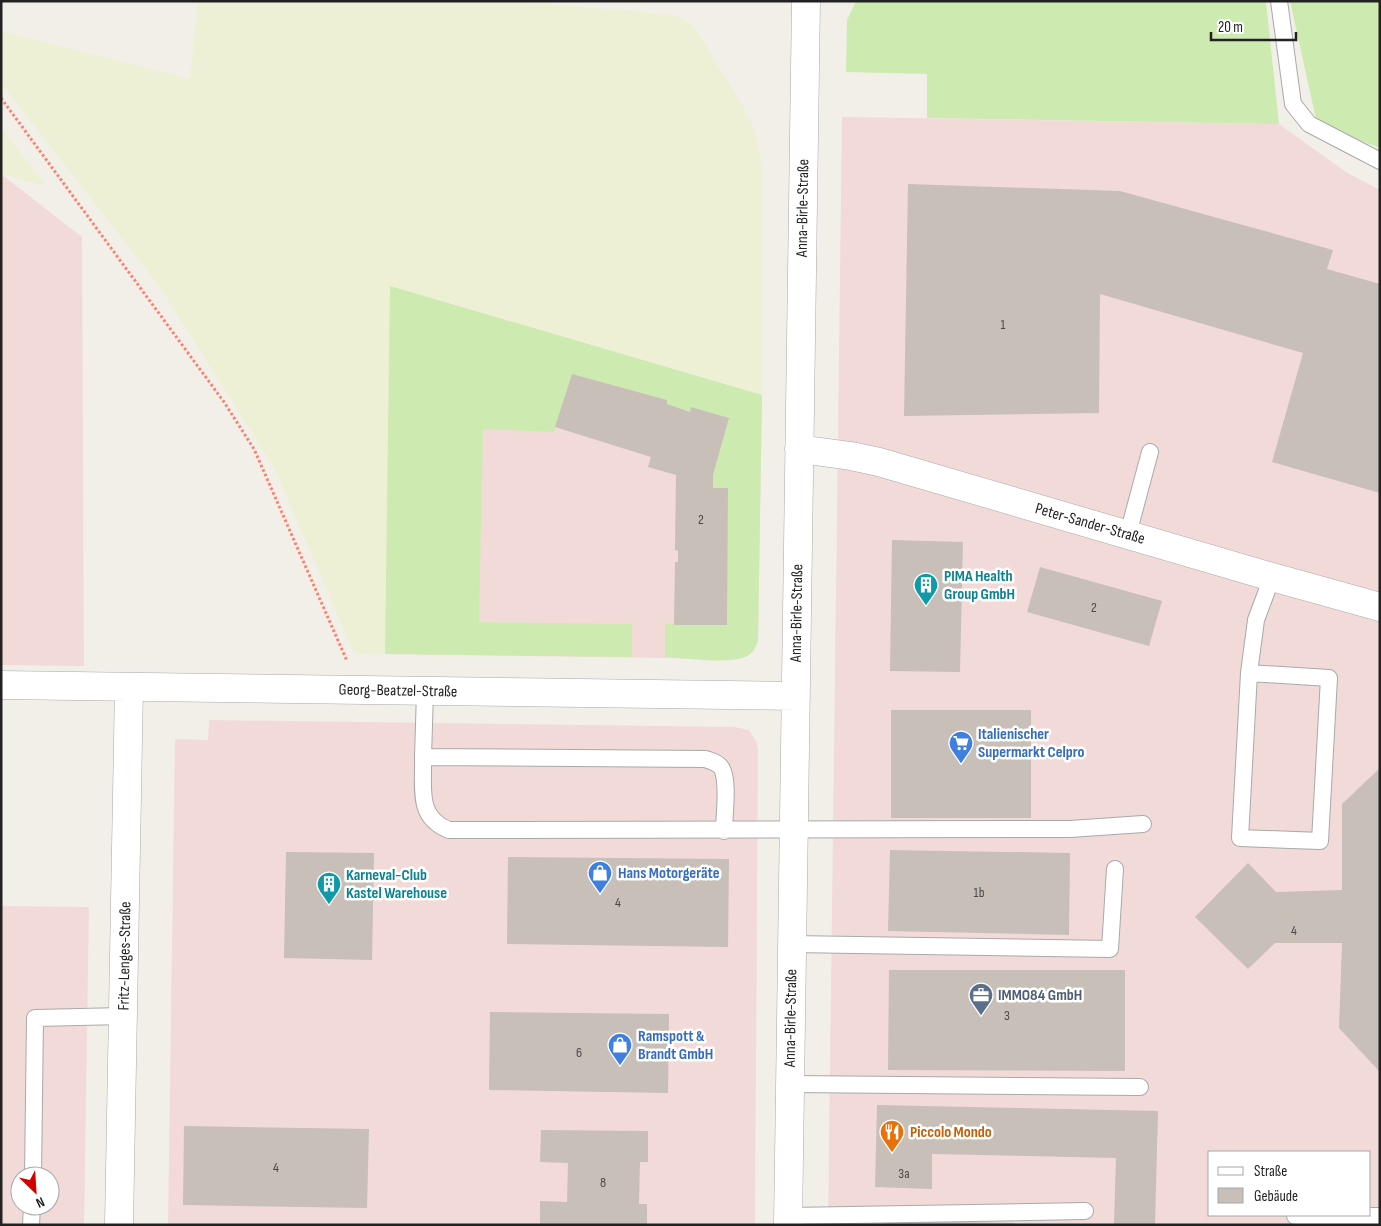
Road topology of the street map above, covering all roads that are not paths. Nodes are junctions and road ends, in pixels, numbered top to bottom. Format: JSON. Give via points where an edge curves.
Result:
{"nodes":[{"id":1,"x":806,"y":1,"type":"edge"},
{"id":2,"x":1279,"y":1,"type":"edge"},
{"id":3,"x":1380,"y":161,"type":"edge"},
{"id":4,"x":799,"y":449,"type":"junction"},
{"id":5,"x":1150,"y":452,"type":"dead end"},
{"id":6,"x":1128,"y":534,"type":"junction"},
{"id":7,"x":1272,"y":577,"type":"junction"},
{"id":8,"x":1380,"y":607,"type":"edge"},
{"id":9,"x":1249,"y":673,"type":"junction"},
{"id":10,"x":1,"y":685,"type":"edge"},
{"id":11,"x":129,"y":687,"type":"junction"},
{"id":12,"x":425,"y":692,"type":"junction"},
{"id":13,"x":796,"y":696,"type":"junction"},
{"id":14,"x":423,"y":758,"type":"junction"},
{"id":15,"x":1143,"y":824,"type":"dead end"},
{"id":16,"x":794,"y":830,"type":"junction"},
{"id":17,"x":724,"y":831,"type":"junction"},
{"id":18,"x":1115,"y":869,"type":"dead end"},
{"id":19,"x":792,"y":944,"type":"junction"},
{"id":20,"x":124,"y":1016,"type":"junction"},
{"id":21,"x":790,"y":1084,"type":"junction"},
{"id":22,"x":1140,"y":1088,"type":"dead end"},
{"id":23,"x":33,"y":1166,"type":"edge"},
{"id":24,"x":1086,"y":1211,"type":"dead end"},
{"id":25,"x":1295,"y":1216,"type":"edge"},
{"id":26,"x":1380,"y":1216,"type":"edge"},
{"id":27,"x":788,"y":1220,"type":"edge"},
{"id":28,"x":119,"y":1225,"type":"edge"}],
"edges":[{"from":1,"to":4,"type":"street","name":"Anna-Birle-Straße"},
{"from":2,"to":3,"type":"lane","via":[[1293,104],[1309,124]]},
{"from":4,"to":6,"type":"street","name":"Peter-Sander-Straße","via":[[879,462]]},
{"from":4,"to":13,"type":"street","name":"Anna-Birle-Straße"},
{"from":5,"to":6,"type":"lane"},
{"from":6,"to":7,"type":"street","name":"Peter-Sander-Straße"},
{"from":7,"to":8,"type":"street","name":"Peter-Sander-Straße"},
{"from":7,"to":9,"type":"lane","via":[[1256,620]]},
{"from":9,"to":9,"type":"lane","via":[[1329,678],[1320,842],[1240,838]]},
{"from":10,"to":11,"type":"street","name":"Georg-Beatzel-Straße"},
{"from":11,"to":12,"type":"street","name":"Georg-Beatzel-Straße"},
{"from":11,"to":20,"type":"street","name":"Fritz-Lenges-Straße"},
{"from":12,"to":13,"type":"street","name":"Georg-Beatzel-Straße"},
{"from":12,"to":14,"type":"lane"},
{"from":13,"to":16,"type":"street","name":"Anna-Birle-Straße"},
{"from":14,"to":17,"type":"lane","via":[[425,807],[430,818],[449,830]]},
{"from":14,"to":17,"type":"lane","via":[[705,759],[716,762],[722,769]]},
{"from":15,"to":16,"type":"lane","via":[[1070,829]]},
{"from":16,"to":17,"type":"lane"},
{"from":16,"to":19,"type":"street","name":"Anna-Birle-Straße"},
{"from":18,"to":19,"type":"lane","via":[[1110,949]]},
{"from":19,"to":21,"type":"street","name":"Anna-Birle-Straße"},
{"from":20,"to":23,"type":"lane","via":[[35,1018]]},
{"from":20,"to":28,"type":"street","name":"Fritz-Lenges-Straße"},
{"from":21,"to":22,"type":"lane"},
{"from":21,"to":27,"type":"street","name":"Anna-Birle-Straße"},
{"from":24,"to":27,"type":"lane"},
{"from":25,"to":26,"type":"lane"}]}
